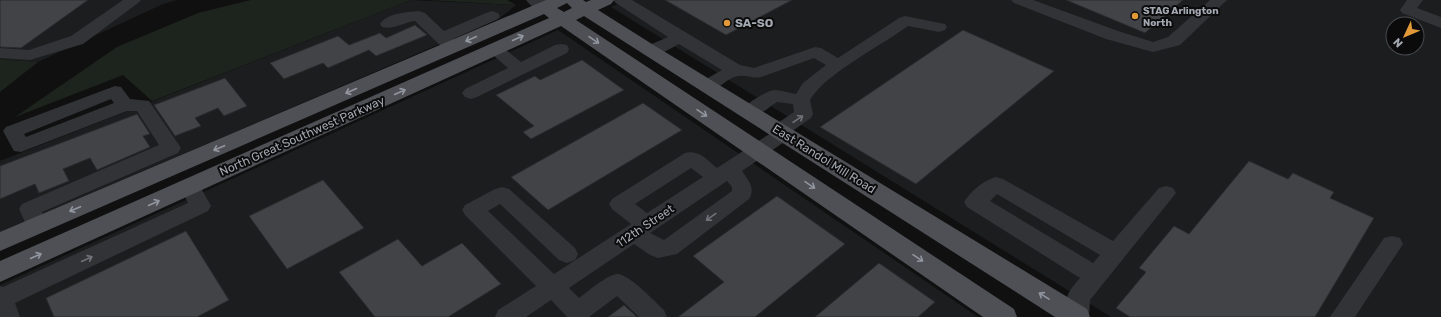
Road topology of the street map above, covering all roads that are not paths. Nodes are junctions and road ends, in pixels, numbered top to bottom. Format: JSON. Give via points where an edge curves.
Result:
{"nodes":[{"id":1,"x":133,"y":0,"type":"edge"},
{"id":2,"x":605,"y":0,"type":"edge"},
{"id":3,"x":621,"y":0,"type":"edge"},
{"id":4,"x":1019,"y":0,"type":"edge"},
{"id":5,"x":1219,"y":0,"type":"edge"},
{"id":6,"x":1415,"y":0,"type":"edge"},
{"id":7,"x":1441,"y":4,"type":"edge"},
{"id":8,"x":560,"y":6,"type":"edge"},
{"id":9,"x":492,"y":16,"type":"dead end"},
{"id":10,"x":1437,"y":21,"type":"edge"},
{"id":11,"x":388,"y":24,"type":"dead end"},
{"id":12,"x":939,"y":26,"type":"dead end"},
{"id":13,"x":680,"y":37,"type":"junction"},
{"id":14,"x":448,"y":42,"type":"junction"},
{"id":15,"x":494,"y":49,"type":"junction"},
{"id":16,"x":561,"y":49,"type":"dead end"},
{"id":17,"x":651,"y":52,"type":"junction"},
{"id":18,"x":0,"y":53,"type":"edge"},
{"id":19,"x":838,"y":65,"type":"junction"},
{"id":20,"x":520,"y":69,"type":"junction"},
{"id":21,"x":735,"y":70,"type":"junction"},
{"id":22,"x":707,"y":86,"type":"junction"},
{"id":23,"x":471,"y":93,"type":"dead end"},
{"id":24,"x":801,"y":100,"type":"junction"},
{"id":25,"x":125,"y":106,"type":"junction"},
{"id":26,"x":749,"y":112,"type":"junction"},
{"id":27,"x":781,"y":132,"type":"junction"},
{"id":28,"x":758,"y":150,"type":"junction"},
{"id":29,"x":170,"y":159,"type":"junction"},
{"id":30,"x":723,"y":173,"type":"junction"},
{"id":31,"x":190,"y":186,"type":"junction"},
{"id":32,"x":1166,"y":193,"type":"dead end"},
{"id":33,"x":640,"y":229,"type":"junction"},
{"id":34,"x":0,"y":242,"type":"edge"},
{"id":35,"x":1392,"y":244,"type":"dead end"},
{"id":36,"x":1116,"y":252,"type":"junction"},
{"id":37,"x":567,"y":254,"type":"dead end"},
{"id":38,"x":0,"y":272,"type":"edge"},
{"id":39,"x":1096,"y":276,"type":"junction"},
{"id":40,"x":552,"y":287,"type":"junction"},
{"id":41,"x":3,"y":304,"type":"edge"},
{"id":42,"x":574,"y":315,"type":"edge"},
{"id":43,"x":507,"y":317,"type":"edge"},
{"id":44,"x":655,"y":317,"type":"edge"},
{"id":45,"x":1004,"y":317,"type":"edge"},
{"id":46,"x":1077,"y":317,"type":"edge"},
{"id":47,"x":1342,"y":317,"type":"edge"}],
"edges":[{"from":1,"to":18,"type":"street","via":[[77,40],[30,55]]},
{"from":2,"to":8,"type":"main road","name":"North Great Southwest Parkway"},
{"from":3,"to":13,"type":"street"},
{"from":4,"to":5,"type":"street","via":[[1112,35],[1153,47],[1174,41]]},
{"from":6,"to":10,"type":"street","via":[[1408,10]]},
{"from":7,"to":10,"type":"street"},
{"from":8,"to":14,"type":"main road","name":"North Great Southwest Parkway","one_way":true},
{"from":15,"to":8,"type":"main road","name":"North Great Southwest Parkway","one_way":true},
{"from":8,"to":17,"type":"main road","name":"East Randol Mill Road"},
{"from":8,"to":28,"type":"main road","one_way":true},
{"from":9,"to":14,"type":"street"},
{"from":11,"to":14,"type":"street","via":[[405,17],[419,16]]},
{"from":12,"to":19,"type":"street","via":[[904,21]]},
{"from":13,"to":17,"type":"street"},
{"from":13,"to":21,"type":"street"},
{"from":14,"to":29,"type":"main road","name":"North Great Southwest Parkway","one_way":true},
{"from":15,"to":20,"type":"street"},
{"from":31,"to":15,"type":"main road","name":"North Great Southwest Parkway","one_way":true},
{"from":16,"to":20,"type":"street"},
{"from":17,"to":22,"type":"main road","name":"East Randol Mill Road"},
{"from":19,"to":21,"type":"street","via":[[814,52],[755,73]]},
{"from":19,"to":24,"type":"street","via":[[808,87]]},
{"from":20,"to":23,"type":"street"},
{"from":21,"to":22,"type":"street"},
{"from":22,"to":26,"type":"main road","name":"East Randol Mill Road"},
{"from":24,"to":26,"type":"street","via":[[774,96]]},
{"from":27,"to":24,"type":"street","name":"112th Street","one_way":true,"via":[[804,114]]},
{"from":25,"to":25,"type":"street","via":[[21,146],[13,131],[115,91]]},
{"from":25,"to":29,"type":"street","via":[[142,105],[171,148]]},
{"from":26,"to":27,"type":"main road","name":"East Randol Mill Road"},
{"from":27,"to":28,"type":"street","name":"112th Street"},
{"from":46,"to":27,"type":"main road","name":"East Randol Mill Road","one_way":true},
{"from":28,"to":30,"type":"street","name":"112th Street"},
{"from":28,"to":45,"type":"main road","one_way":true},
{"from":29,"to":31,"type":"main road"},
{"from":29,"to":34,"type":"main road","name":"North Great Southwest Parkway","via":[[100,189],[38,225]]},
{"from":30,"to":33,"type":"street","name":"112th Street"},
{"from":30,"to":33,"type":"street","via":[[692,158],[620,204]]},
{"from":30,"to":33,"type":"street","one_way":true,"via":[[742,187],[742,194],[669,248],[658,249]]},
{"from":38,"to":31,"type":"main road","name":"North Great Southwest Parkway","one_way":true},
{"from":41,"to":31,"type":"street","one_way":true,"via":[[200,206]]},
{"from":32,"to":36,"type":"street"},
{"from":33,"to":40,"type":"street","name":"112th Street"},
{"from":35,"to":47,"type":"street"},
{"from":36,"to":39,"type":"street"},
{"from":36,"to":39,"type":"street","via":[[996,184],[975,202]]},
{"from":37,"to":40,"type":"street","via":[[502,194],[473,210]]},
{"from":39,"to":46,"type":"street","via":[[1078,297]]},
{"from":40,"to":42,"type":"street"},
{"from":40,"to":43,"type":"street","name":"112th Street"},
{"from":42,"to":44,"type":"street","via":[[618,283]]}]}
